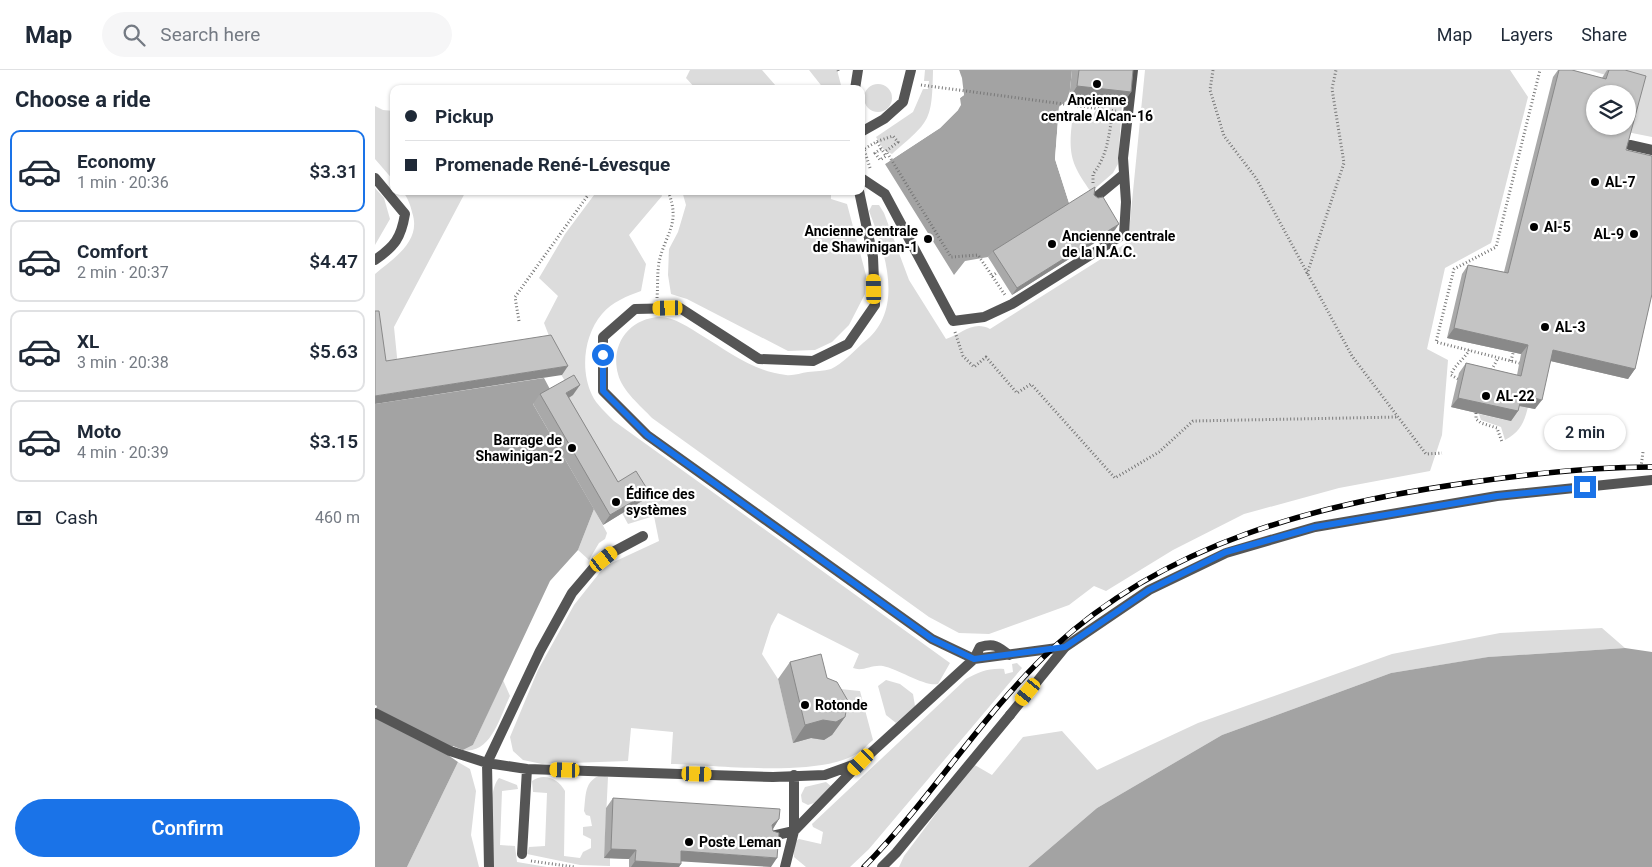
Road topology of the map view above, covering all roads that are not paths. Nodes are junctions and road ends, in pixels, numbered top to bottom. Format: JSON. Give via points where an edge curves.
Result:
{"nodes":[{"id":1,"x":858,"y":70,"type":"edge"},
{"id":2,"x":911,"y":70,"type":"edge"},
{"id":3,"x":1133,"y":70,"type":"edge"},
{"id":4,"x":856,"y":85,"type":"edge"},
{"id":5,"x":865,"y":130,"type":"edge"},
{"id":6,"x":1630,"y":145,"type":"edge"},
{"id":7,"x":1652,"y":150,"type":"edge"},
{"id":8,"x":1124,"y":174,"type":"junction"},
{"id":9,"x":375,"y":178,"type":"edge"},
{"id":10,"x":865,"y":181,"type":"edge"},
{"id":11,"x":860,"y":195,"type":"edge"},
{"id":12,"x":1095,"y":198,"type":"edge"},
{"id":13,"x":375,"y":260,"type":"edge"},
{"id":14,"x":1652,"y":480,"type":"edge"},
{"id":15,"x":643,"y":536,"type":"dead end"},
{"id":16,"x":1065,"y":647,"type":"junction"},
{"id":17,"x":974,"y":659,"type":"junction"},
{"id":18,"x":376,"y":714,"type":"edge"},
{"id":19,"x":861,"y":762,"type":"junction"},
{"id":20,"x":487,"y":763,"type":"junction"},
{"id":21,"x":527,"y":769,"type":"junction"},
{"id":22,"x":794,"y":775,"type":"junction"},
{"id":23,"x":794,"y":830,"type":"junction"},
{"id":24,"x":772,"y":836,"type":"edge"},
{"id":25,"x":896,"y":853,"type":"junction"},
{"id":26,"x":522,"y":854,"type":"road end"},
{"id":27,"x":489,"y":867,"type":"edge"},
{"id":28,"x":785,"y":867,"type":"edge"},
{"id":29,"x":882,"y":867,"type":"edge"},
{"id":30,"x":892,"y":867,"type":"edge"}],
"edges":[{"from":1,"to":4,"type":"street"},
{"from":2,"to":5,"type":"street","via":[[903,102]]},
{"from":3,"to":8,"type":"street"},
{"from":6,"to":7,"type":"street"},
{"from":8,"to":10,"type":"street","via":[[1124,234],[1062,268],[1012,304],[984,317],[953,322],[885,194]]},
{"from":8,"to":12,"type":"street"},
{"from":9,"to":13,"type":"street","via":[[405,214],[401,234],[389,250]]},
{"from":11,"to":17,"type":"street","via":[[873,257],[875,305],[848,344],[813,361],[759,359],[680,308],[635,308],[603,337],[603,391],[647,435],[932,639]]},
{"from":14,"to":16,"type":"street","via":[[1468,501],[1315,527],[1226,552],[1149,590]]},
{"from":15,"to":20,"type":"street","via":[[595,566],[572,593],[539,651]]},
{"from":16,"to":17,"type":"street"},
{"from":16,"to":25,"type":"street"},
{"from":17,"to":19,"type":"street"},
{"from":18,"to":20,"type":"street","via":[[450,751]]},
{"from":19,"to":22,"type":"street","via":[[825,775]]},
{"from":19,"to":23,"type":"street"},
{"from":20,"to":21,"type":"street"},
{"from":20,"to":27,"type":"street"},
{"from":21,"to":22,"type":"street"},
{"from":21,"to":26,"type":"street"},
{"from":22,"to":23,"type":"street"},
{"from":23,"to":24,"type":"street"},
{"from":23,"to":28,"type":"street"},
{"from":25,"to":29,"type":"street"},
{"from":25,"to":30,"type":"street"}]}
